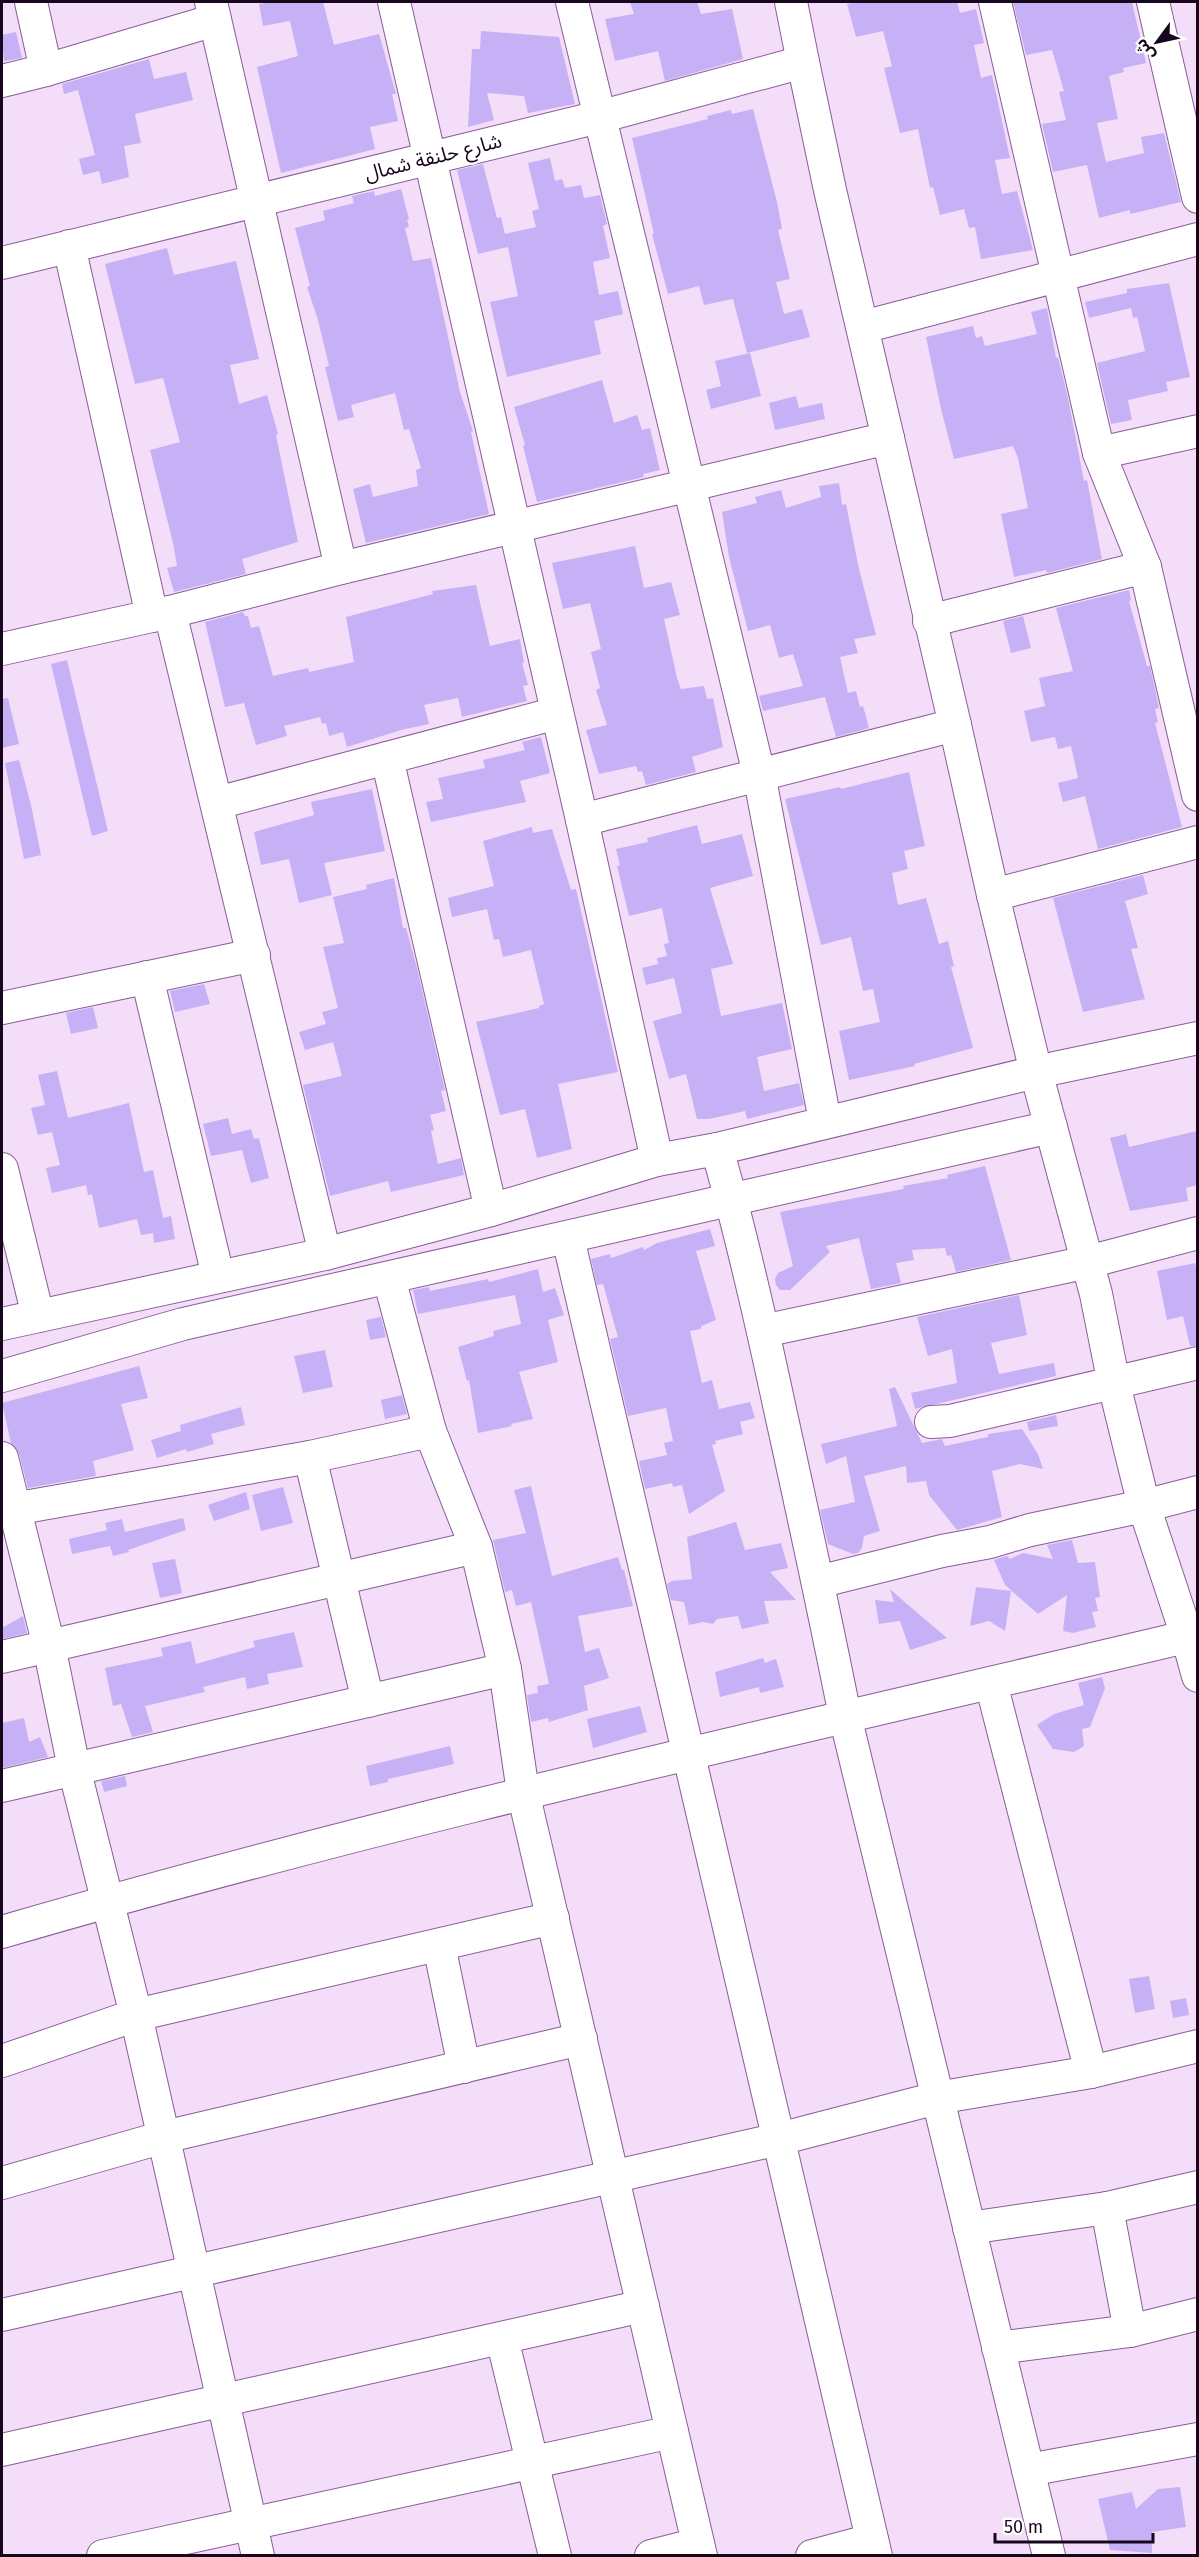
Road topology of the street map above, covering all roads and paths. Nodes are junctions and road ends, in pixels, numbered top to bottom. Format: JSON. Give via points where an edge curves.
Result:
{"nodes":[{"id":1,"x":31,"y":2,"type":"edge"},
{"id":2,"x":393,"y":2,"type":"edge"},
{"id":3,"x":572,"y":2,"type":"edge"},
{"id":4,"x":791,"y":2,"type":"edge"},
{"id":5,"x":995,"y":2,"type":"edge"},
{"id":6,"x":1153,"y":2,"type":"edge"},
{"id":7,"x":213,"y":11,"type":"edge"},
{"id":8,"x":803,"y":62,"type":"junction"},
{"id":9,"x":46,"y":70,"type":"junction"},
{"id":10,"x":2,"y":81,"type":"edge"},
{"id":11,"x":599,"y":117,"type":"junction"},
{"id":12,"x":430,"y":157,"type":"junction"},
{"id":13,"x":1197,"y":197,"type":"edge"},
{"id":14,"x":256,"y":200,"type":"junction"},
{"id":15,"x":1197,"y":239,"type":"edge"},
{"id":16,"x":69,"y":246,"type":"junction"},
{"id":17,"x":2,"y":263,"type":"edge"},
{"id":18,"x":1057,"y":275,"type":"junction"},
{"id":19,"x":863,"y":327,"type":"junction"},
{"id":20,"x":1197,"y":431,"type":"edge"},
{"id":21,"x":888,"y":438,"type":"junction"},
{"id":22,"x":1099,"y":453,"type":"junction"},
{"id":23,"x":689,"y":487,"type":"junction"},
{"id":24,"x":515,"y":527,"type":"junction"},
{"id":25,"x":1145,"y":567,"type":"junction"},
{"id":26,"x":341,"y":568,"type":"junction"},
{"id":27,"x":161,"y":614,"type":"junction"},
{"id":28,"x":929,"y":621,"type":"junction"},
{"id":29,"x":2,"y":649,"type":"edge"},
{"id":30,"x":557,"y":713,"type":"junction"},
{"id":31,"x":955,"y":725,"type":"junction"},
{"id":32,"x":387,"y":758,"type":"junction"},
{"id":33,"x":759,"y":774,"type":"junction"},
{"id":34,"x":1197,"y":795,"type":"edge"},
{"id":35,"x":217,"y":803,"type":"junction"},
{"id":36,"x":582,"y":820,"type":"junction"},
{"id":37,"x":1197,"y":842,"type":"edge"},
{"id":38,"x":993,"y":895,"type":"junction"},
{"id":39,"x":254,"y":955,"type":"junction"},
{"id":40,"x":147,"y":977,"type":"junction"},
{"id":41,"x":2,"y":1008,"type":"edge"},
{"id":42,"x":1197,"y":1038,"type":"edge"},
{"id":43,"x":1036,"y":1072,"type":"junction"},
{"id":44,"x":825,"y":1121,"type":"junction"},
{"id":45,"x":1051,"y":1127,"type":"junction"},
{"id":46,"x":717,"y":1149,"type":"junction"},
{"id":47,"x":657,"y":1160,"type":"junction"},
{"id":48,"x":2,"y":1169,"type":"edge"},
{"id":49,"x":732,"y":1200,"type":"junction"},
{"id":50,"x":491,"y":1210,"type":"junction"},
{"id":51,"x":1197,"y":1233,"type":"edge"},
{"id":52,"x":568,"y":1238,"type":"junction"},
{"id":53,"x":326,"y":1254,"type":"junction"},
{"id":54,"x":1088,"y":1263,"type":"junction"},
{"id":55,"x":218,"y":1276,"type":"junction"},
{"id":56,"x":389,"y":1278,"type":"junction"},
{"id":57,"x":38,"y":1316,"type":"junction"},
{"id":58,"x":2,"y":1324,"type":"edge"},
{"id":59,"x":763,"y":1330,"type":"junction"},
{"id":60,"x":1197,"y":1363,"type":"edge"},
{"id":61,"x":2,"y":1376,"type":"edge"},
{"id":62,"x":1114,"y":1384,"type":"junction"},
{"id":63,"x":931,"y":1422,"type":"dead end"},
{"id":64,"x":430,"y":1431,"type":"junction"},
{"id":65,"x":310,"y":1457,"type":"junction"},
{"id":66,"x":2,"y":1458,"type":"edge"},
{"id":67,"x":1197,"y":1492,"type":"edge"},
{"id":68,"x":1144,"y":1506,"type":"junction"},
{"id":69,"x":8,"y":1510,"type":"edge"},
{"id":70,"x":476,"y":1547,"type":"junction"},
{"id":71,"x":339,"y":1578,"type":"junction"},
{"id":72,"x":818,"y":1582,"type":"junction"},
{"id":73,"x":1192,"y":1635,"type":"edge"},
{"id":74,"x":49,"y":1646,"type":"junction"},
{"id":75,"x":2,"y":1657,"type":"edge"},
{"id":76,"x":505,"y":1669,"type":"junction"},
{"id":77,"x":1197,"y":1676,"type":"edge"},
{"id":78,"x":991,"y":1683,"type":"junction"},
{"id":79,"x":368,"y":1701,"type":"junction"},
{"id":80,"x":844,"y":1716,"type":"junction"},
{"id":81,"x":688,"y":1753,"type":"junction"},
{"id":82,"x":74,"y":1768,"type":"junction"},
{"id":83,"x":2,"y":1786,"type":"edge"},
{"id":84,"x":523,"y":1792,"type":"junction"},
{"id":85,"x":107,"y":1901,"type":"junction"},
{"id":86,"x":553,"y":1918,"type":"junction"},
{"id":87,"x":2,"y":1932,"type":"edge"},
{"id":88,"x":439,"y":1945,"type":"junction"},
{"id":89,"x":136,"y":2015,"type":"junction"},
{"id":90,"x":581,"y":2039,"type":"junction"},
{"id":91,"x":1197,"y":2046,"type":"edge"},
{"id":92,"x":2,"y":2061,"type":"edge"},
{"id":93,"x":464,"y":2067,"type":"junction"},
{"id":94,"x":1091,"y":2072,"type":"junction"},
{"id":95,"x":937,"y":2098,"type":"junction"},
{"id":96,"x":164,"y":2137,"type":"junction"},
{"id":97,"x":779,"y":2139,"type":"junction"},
{"id":98,"x":613,"y":2177,"type":"junction"},
{"id":99,"x":2,"y":2183,"type":"edge"},
{"id":100,"x":1197,"y":2187,"type":"edge"},
{"id":101,"x":1107,"y":2208,"type":"junction"},
{"id":102,"x":969,"y":2228,"type":"junction"},
{"id":103,"x":195,"y":2271,"type":"junction"},
{"id":104,"x":643,"y":2306,"type":"junction"},
{"id":105,"x":1197,"y":2314,"type":"edge"},
{"id":106,"x":2,"y":2315,"type":"edge"},
{"id":107,"x":1130,"y":2331,"type":"junction"},
{"id":108,"x":502,"y":2338,"type":"junction"},
{"id":109,"x":998,"y":2348,"type":"junction"},
{"id":110,"x":224,"y":2400,"type":"junction"},
{"id":111,"x":672,"y":2432,"type":"junction"},
{"id":112,"x":1197,"y":2439,"type":"edge"},
{"id":113,"x":2,"y":2450,"type":"edge"},
{"id":114,"x":533,"y":2462,"type":"junction"},
{"id":115,"x":1028,"y":2470,"type":"junction"},
{"id":116,"x":251,"y":2524,"type":"junction"},
{"id":117,"x":874,"y":2548,"type":"edge"},
{"id":118,"x":700,"y":2550,"type":"edge"},
{"id":119,"x":103,"y":2556,"type":"edge"},
{"id":120,"x":258,"y":2556,"type":"edge"},
{"id":121,"x":555,"y":2556,"type":"edge"},
{"id":122,"x":651,"y":2556,"type":"edge"},
{"id":123,"x":812,"y":2556,"type":"edge"},
{"id":124,"x":1048,"y":2556,"type":"edge"}],
"edges":[{"from":1,"to":9,"type":"street"},
{"from":2,"to":12,"type":"street"},
{"from":3,"to":11,"type":"street"},
{"from":4,"to":8,"type":"street"},
{"from":5,"to":18,"type":"street"},
{"from":6,"to":13,"type":"street"},
{"from":7,"to":9,"type":"street"},
{"from":7,"to":14,"type":"street"},
{"from":8,"to":11,"type":"street","name":"شارع حلنقة شمال"},
{"from":8,"to":19,"type":"street"},
{"from":9,"to":10,"type":"street"},
{"from":11,"to":12,"type":"street","name":"شارع حلنقة شمال"},
{"from":11,"to":23,"type":"street"},
{"from":12,"to":14,"type":"street","name":"شارع حلنقة شمال"},
{"from":12,"to":24,"type":"street"},
{"from":14,"to":16,"type":"street","name":"شارع حلنقة شمال"},
{"from":14,"to":26,"type":"street"},
{"from":15,"to":18,"type":"street"},
{"from":16,"to":17,"type":"street","name":"شارع حلنقة شمال"},
{"from":16,"to":27,"type":"street"},
{"from":18,"to":19,"type":"street"},
{"from":18,"to":22,"type":"street"},
{"from":19,"to":21,"type":"street"},
{"from":20,"to":22,"type":"street"},
{"from":21,"to":23,"type":"street"},
{"from":21,"to":28,"type":"street"},
{"from":22,"to":25,"type":"street"},
{"from":23,"to":24,"type":"street"},
{"from":23,"to":33,"type":"street"},
{"from":24,"to":26,"type":"street"},
{"from":24,"to":30,"type":"street"},
{"from":25,"to":28,"type":"street"},
{"from":25,"to":34,"type":"street"},
{"from":26,"to":27,"type":"street"},
{"from":27,"to":29,"type":"street"},
{"from":27,"to":35,"type":"street"},
{"from":28,"to":31,"type":"street"},
{"from":30,"to":32,"type":"street"},
{"from":30,"to":36,"type":"street"},
{"from":31,"to":33,"type":"street"},
{"from":31,"to":38,"type":"street"},
{"from":32,"to":35,"type":"street"},
{"from":32,"to":50,"type":"street"},
{"from":33,"to":36,"type":"street"},
{"from":33,"to":44,"type":"street"},
{"from":35,"to":39,"type":"street"},
{"from":36,"to":47,"type":"street"},
{"from":37,"to":38,"type":"street"},
{"from":38,"to":43,"type":"street"},
{"from":39,"to":40,"type":"street"},
{"from":39,"to":53,"type":"street"},
{"from":40,"to":41,"type":"street"},
{"from":40,"to":55,"type":"street"},
{"from":42,"to":43,"type":"street"},
{"from":43,"to":44,"type":"street"},
{"from":43,"to":45,"type":"street"},
{"from":44,"to":46,"type":"street"},
{"from":45,"to":49,"type":"street"},
{"from":45,"to":54,"type":"street"},
{"from":46,"to":47,"type":"street"},
{"from":46,"to":49,"type":"street"},
{"from":47,"to":50,"type":"street"},
{"from":48,"to":57,"type":"street"},
{"from":49,"to":52,"type":"street"},
{"from":49,"to":59,"type":"street"},
{"from":50,"to":53,"type":"street"},
{"from":51,"to":54,"type":"street"},
{"from":52,"to":56,"type":"street"},
{"from":52,"to":81,"type":"street"},
{"from":53,"to":55,"type":"street"},
{"from":54,"to":59,"type":"street"},
{"from":54,"to":62,"type":"street"},
{"from":55,"to":57,"type":"street"},
{"from":56,"to":61,"type":"street","via":[[183,1324]]},
{"from":56,"to":64,"type":"street"},
{"from":57,"to":58,"type":"street"},
{"from":59,"to":72,"type":"street"},
{"from":60,"to":62,"type":"street"},
{"from":62,"to":63,"type":"street"},
{"from":62,"to":68,"type":"street"},
{"from":64,"to":65,"type":"street"},
{"from":64,"to":70,"type":"street"},
{"from":65,"to":69,"type":"street"},
{"from":65,"to":71,"type":"street"},
{"from":66,"to":69,"type":"street"},
{"from":67,"to":68,"type":"street"},
{"from":68,"to":72,"type":"street"},
{"from":68,"to":73,"type":"street"},
{"from":69,"to":74,"type":"street"},
{"from":70,"to":71,"type":"street"},
{"from":70,"to":76,"type":"street"},
{"from":71,"to":74,"type":"street"},
{"from":71,"to":79,"type":"street"},
{"from":72,"to":80,"type":"street"},
{"from":73,"to":77,"type":"street"},
{"from":73,"to":78,"type":"street"},
{"from":74,"to":75,"type":"street"},
{"from":74,"to":82,"type":"street"},
{"from":76,"to":79,"type":"street"},
{"from":76,"to":84,"type":"street"},
{"from":78,"to":80,"type":"street"},
{"from":78,"to":94,"type":"street"},
{"from":79,"to":82,"type":"street"},
{"from":80,"to":81,"type":"street"},
{"from":80,"to":95,"type":"street"},
{"from":81,"to":84,"type":"street"},
{"from":81,"to":97,"type":"street"},
{"from":82,"to":83,"type":"street"},
{"from":82,"to":85,"type":"street"},
{"from":84,"to":85,"type":"street"},
{"from":84,"to":86,"type":"street"},
{"from":85,"to":87,"type":"street"},
{"from":85,"to":89,"type":"street"},
{"from":86,"to":88,"type":"street"},
{"from":86,"to":90,"type":"street"},
{"from":88,"to":89,"type":"street"},
{"from":88,"to":93,"type":"street"},
{"from":89,"to":92,"type":"street"},
{"from":89,"to":96,"type":"street"},
{"from":90,"to":93,"type":"street"},
{"from":90,"to":98,"type":"street"},
{"from":91,"to":94,"type":"street"},
{"from":93,"to":96,"type":"street"},
{"from":94,"to":95,"type":"street"},
{"from":95,"to":97,"type":"street"},
{"from":95,"to":102,"type":"street"},
{"from":96,"to":99,"type":"street"},
{"from":96,"to":103,"type":"street"},
{"from":97,"to":98,"type":"street"},
{"from":97,"to":117,"type":"street"},
{"from":98,"to":103,"type":"street"},
{"from":98,"to":104,"type":"street"},
{"from":100,"to":101,"type":"street"},
{"from":101,"to":102,"type":"street"},
{"from":101,"to":107,"type":"street"},
{"from":102,"to":109,"type":"street"},
{"from":103,"to":106,"type":"street"},
{"from":103,"to":110,"type":"street"},
{"from":104,"to":108,"type":"street"},
{"from":104,"to":111,"type":"street"},
{"from":105,"to":107,"type":"street"},
{"from":107,"to":109,"type":"street"},
{"from":108,"to":110,"type":"street"},
{"from":108,"to":114,"type":"street"},
{"from":109,"to":115,"type":"street"},
{"from":110,"to":113,"type":"street"},
{"from":110,"to":116,"type":"street"},
{"from":111,"to":114,"type":"street"},
{"from":111,"to":118,"type":"street"},
{"from":112,"to":115,"type":"street"},
{"from":114,"to":116,"type":"street"},
{"from":114,"to":121,"type":"street"},
{"from":115,"to":124,"type":"street"},
{"from":116,"to":119,"type":"street"},
{"from":116,"to":120,"type":"street"},
{"from":117,"to":123,"type":"street"},
{"from":118,"to":122,"type":"street"}]}
